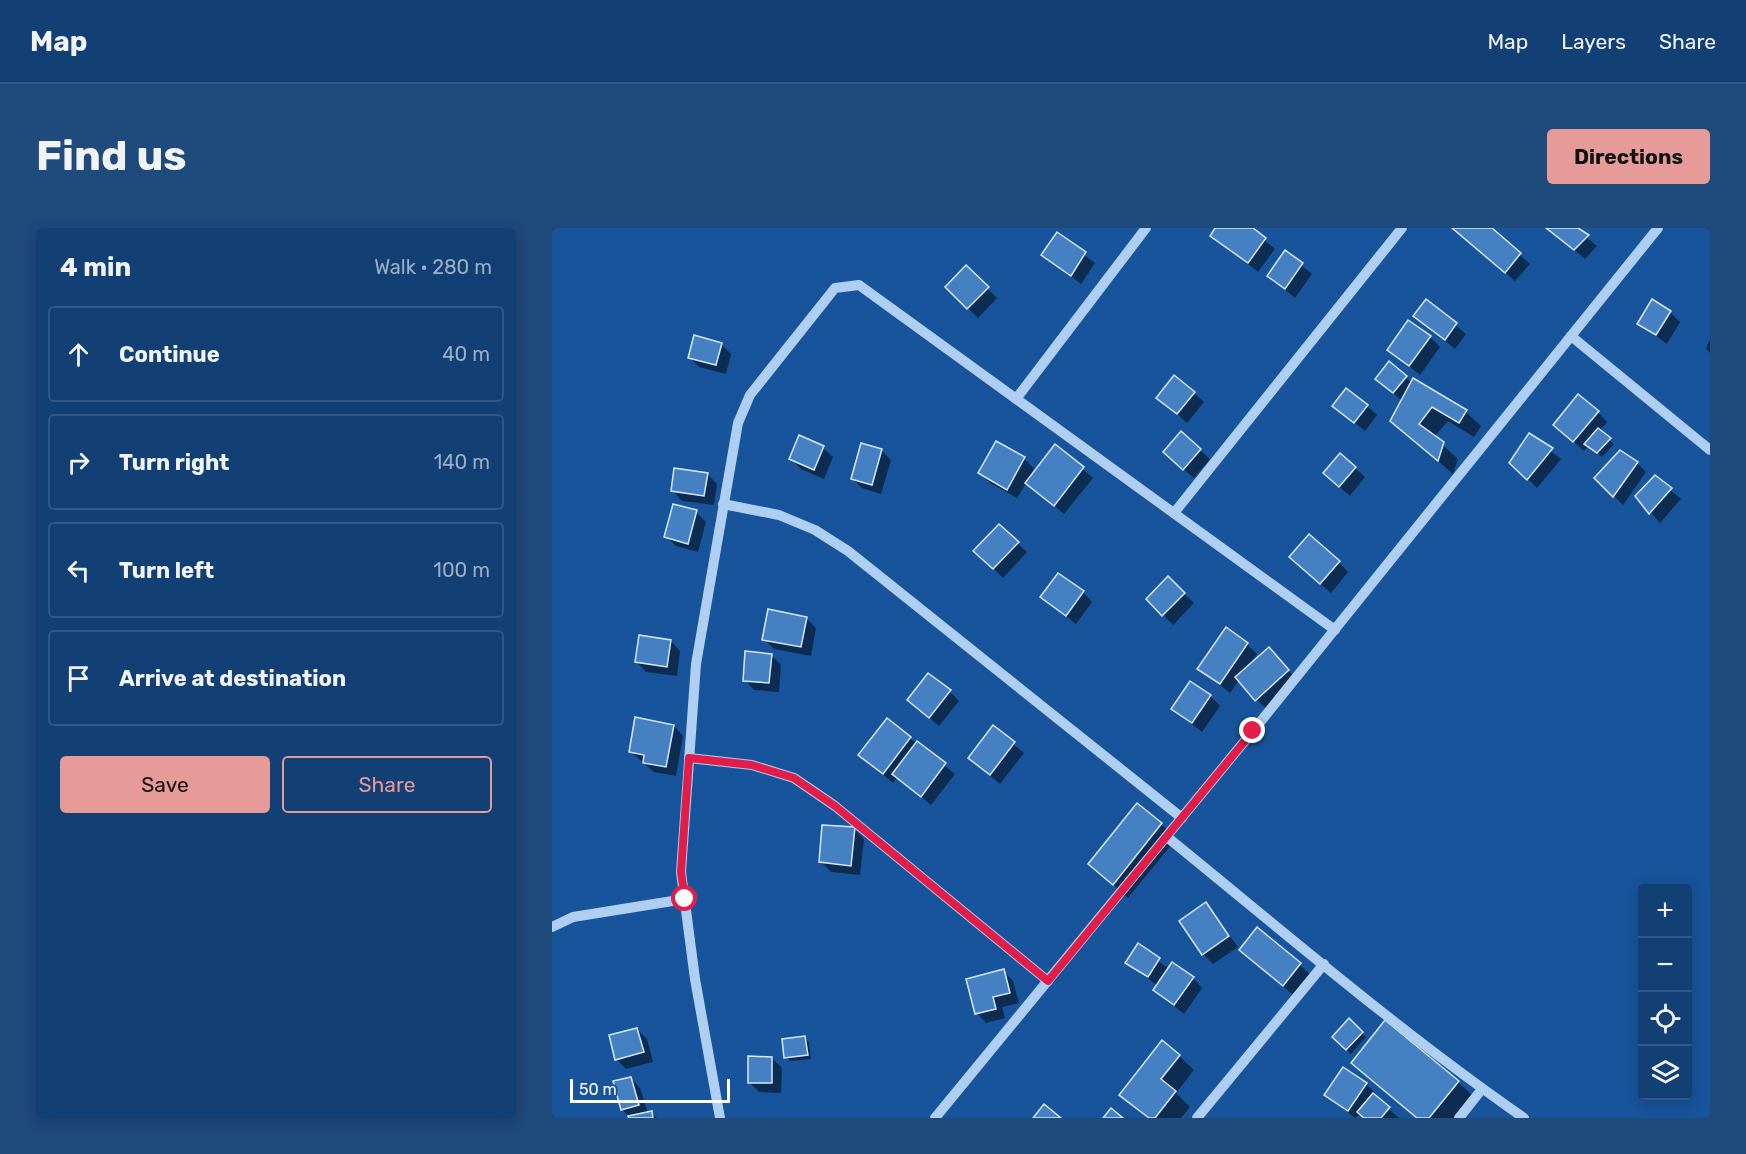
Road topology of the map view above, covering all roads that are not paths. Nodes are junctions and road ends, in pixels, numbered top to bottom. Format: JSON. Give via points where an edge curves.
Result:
{"nodes":[{"id":1,"x":1146,"y":228,"type":"edge"},
{"id":2,"x":1402,"y":228,"type":"edge"},
{"id":3,"x":1658,"y":228,"type":"edge"},
{"id":4,"x":1571,"y":336,"type":"junction"},
{"id":5,"x":1016,"y":399,"type":"junction"},
{"id":6,"x":1710,"y":450,"type":"edge"},
{"id":7,"x":723,"y":504,"type":"junction"},
{"id":8,"x":1174,"y":513,"type":"junction"},
{"id":9,"x":1335,"y":630,"type":"junction"},
{"id":10,"x":689,"y":758,"type":"junction"},
{"id":11,"x":1182,"y":818,"type":"junction"},
{"id":12,"x":1167,"y":837,"type":"junction"},
{"id":13,"x":685,"y":899,"type":"junction"},
{"id":14,"x":552,"y":927,"type":"edge"},
{"id":15,"x":1324,"y":964,"type":"junction"},
{"id":16,"x":1048,"y":981,"type":"junction"},
{"id":17,"x":1482,"y":1089,"type":"junction"},
{"id":18,"x":720,"y":1118,"type":"edge"},
{"id":19,"x":935,"y":1118,"type":"edge"},
{"id":20,"x":1197,"y":1118,"type":"edge"},
{"id":21,"x":1459,"y":1118,"type":"edge"},
{"id":22,"x":1524,"y":1118,"type":"edge"}],
"edges":[{"from":1,"to":5,"type":"street"},
{"from":2,"to":8,"type":"street"},
{"from":3,"to":4,"type":"street"},
{"from":4,"to":6,"type":"street"},
{"from":4,"to":9,"type":"street"},
{"from":5,"to":7,"type":"street","via":[[859,285],[835,288],[750,395],[738,423]]},
{"from":5,"to":8,"type":"street"},
{"from":7,"to":10,"type":"street","via":[[696,664]]},
{"from":7,"to":11,"type":"street","via":[[779,514],[848,551]]},
{"from":8,"to":9,"type":"street"},
{"from":9,"to":11,"type":"street"},
{"from":10,"to":13,"type":"street","via":[[681,872]]},
{"from":10,"to":16,"type":"street","via":[[752,765],[794,778],[835,806]]},
{"from":11,"to":12,"type":"street"},
{"from":12,"to":15,"type":"street"},
{"from":12,"to":16,"type":"street"},
{"from":13,"to":14,"type":"street","via":[[573,917]]},
{"from":13,"to":18,"type":"street"},
{"from":15,"to":17,"type":"street"},
{"from":15,"to":20,"type":"street"},
{"from":16,"to":19,"type":"street"},
{"from":17,"to":21,"type":"street"},
{"from":17,"to":22,"type":"street"}]}
